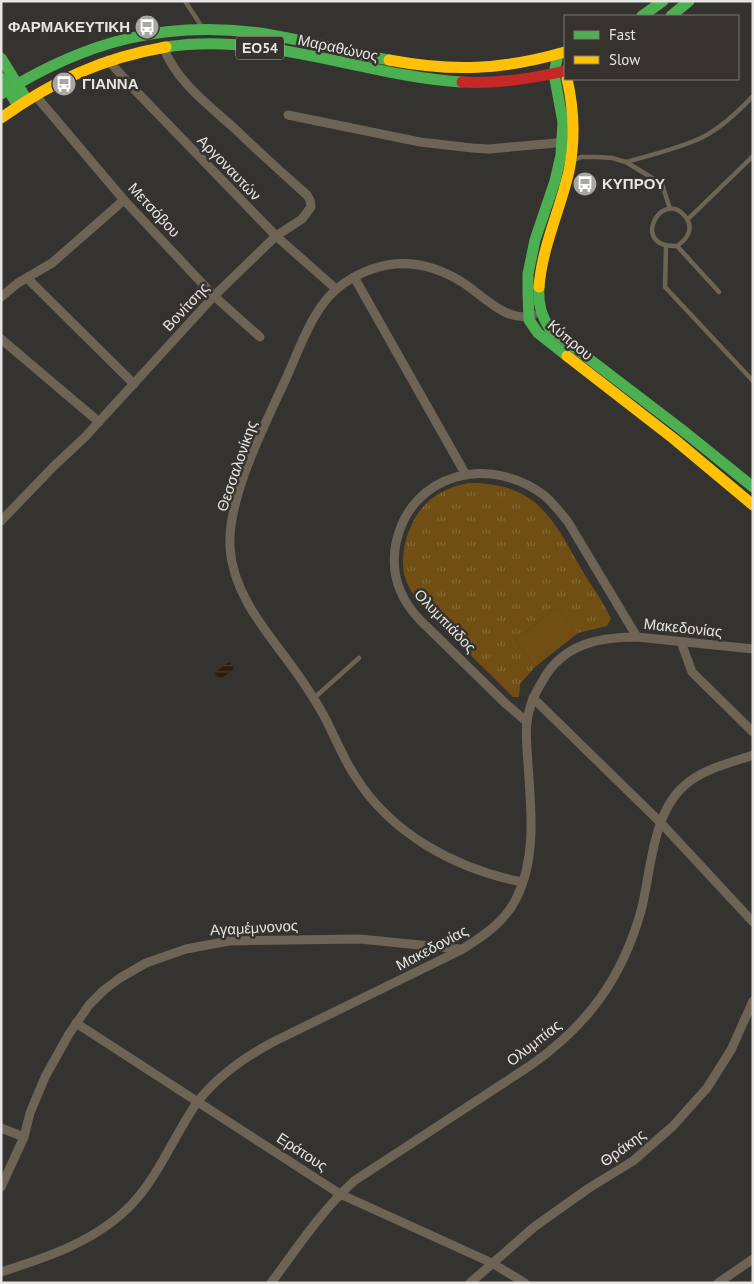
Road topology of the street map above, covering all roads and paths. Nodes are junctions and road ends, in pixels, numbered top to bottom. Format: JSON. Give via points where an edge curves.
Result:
{"nodes":[{"id":1,"x":185,"y":1,"type":"edge"},
{"id":2,"x":663,"y":1,"type":"edge"},
{"id":3,"x":689,"y":1,"type":"edge"},
{"id":4,"x":643,"y":15,"type":"edge"},
{"id":5,"x":672,"y":15,"type":"edge"},
{"id":6,"x":204,"y":30,"type":"junction"},
{"id":7,"x":164,"y":46,"type":"junction"},
{"id":8,"x":562,"y":53,"type":"edge"},
{"id":9,"x":1,"y":58,"type":"edge"},
{"id":10,"x":108,"y":60,"type":"junction"},
{"id":11,"x":564,"y":71,"type":"edge"},
{"id":12,"x":554,"y":74,"type":"junction"},
{"id":13,"x":1,"y":78,"type":"edge"},
{"id":14,"x":568,"y":80,"type":"edge"},
{"id":15,"x":9,"y":89,"type":"edge"},
{"id":16,"x":753,"y":96,"type":"edge"},
{"id":17,"x":27,"y":100,"type":"junction"},
{"id":18,"x":288,"y":115,"type":"dead end"},
{"id":19,"x":1,"y":118,"type":"edge"},
{"id":20,"x":567,"y":142,"type":"junction"},
{"id":21,"x":753,"y":156,"type":"edge"},
{"id":22,"x":570,"y":161,"type":"junction"},
{"id":23,"x":626,"y":162,"type":"junction"},
{"id":24,"x":124,"y":200,"type":"junction"},
{"id":25,"x":670,"y":209,"type":"junction"},
{"id":26,"x":688,"y":219,"type":"junction"},
{"id":27,"x":276,"y":236,"type":"junction"},
{"id":28,"x":677,"y":246,"type":"junction"},
{"id":29,"x":666,"y":247,"type":"junction"},
{"id":30,"x":354,"y":277,"type":"junction"},
{"id":31,"x":26,"y":278,"type":"junction"},
{"id":32,"x":336,"y":289,"type":"junction"},
{"id":33,"x":719,"y":292,"type":"dead end"},
{"id":34,"x":214,"y":296,"type":"junction"},
{"id":35,"x":1,"y":297,"type":"edge"},
{"id":36,"x":540,"y":312,"type":"junction"},
{"id":37,"x":528,"y":317,"type":"junction"},
{"id":38,"x":260,"y":337,"type":"dead end"},
{"id":39,"x":1,"y":339,"type":"edge"},
{"id":40,"x":753,"y":381,"type":"edge"},
{"id":41,"x":134,"y":384,"type":"junction"},
{"id":42,"x":99,"y":422,"type":"junction"},
{"id":43,"x":466,"y":475,"type":"junction"},
{"id":44,"x":753,"y":488,"type":"edge"},
{"id":45,"x":753,"y":505,"type":"edge"},
{"id":46,"x":1,"y":521,"type":"edge"},
{"id":47,"x":637,"y":636,"type":"junction"},
{"id":48,"x":681,"y":642,"type":"junction"},
{"id":49,"x":753,"y":650,"type":"edge"},
{"id":50,"x":359,"y":658,"type":"dead end"},
{"id":51,"x":533,"y":698,"type":"junction"},
{"id":52,"x":314,"y":699,"type":"junction"},
{"id":53,"x":527,"y":722,"type":"junction"},
{"id":54,"x":753,"y":732,"type":"edge"},
{"id":55,"x":753,"y":755,"type":"edge"},
{"id":56,"x":661,"y":823,"type":"junction"},
{"id":57,"x":522,"y":882,"type":"junction"},
{"id":58,"x":753,"y":922,"type":"edge"},
{"id":59,"x":461,"y":950,"type":"junction"},
{"id":60,"x":753,"y":1001,"type":"edge"},
{"id":61,"x":76,"y":1023,"type":"junction"},
{"id":62,"x":198,"y":1102,"type":"junction"},
{"id":63,"x":1,"y":1128,"type":"edge"},
{"id":64,"x":24,"y":1137,"type":"junction"},
{"id":65,"x":1,"y":1188,"type":"edge"},
{"id":66,"x":340,"y":1194,"type":"junction"},
{"id":67,"x":753,"y":1259,"type":"edge"},
{"id":68,"x":492,"y":1263,"type":"junction"},
{"id":69,"x":1,"y":1272,"type":"edge"},
{"id":70,"x":271,"y":1283,"type":"edge"},
{"id":71,"x":470,"y":1283,"type":"edge"},
{"id":72,"x":524,"y":1283,"type":"edge"},
{"id":73,"x":718,"y":1283,"type":"edge"}],
"edges":[{"from":1,"to":6,"type":"lane"},
{"from":2,"to":4,"type":"main road"},
{"from":3,"to":5,"type":"main road"},
{"from":6,"to":8,"type":"main road","name":"Μαραθώνος","number":"ΕΟ54","via":[[263,34],[449,68],[503,66]]},
{"from":6,"to":15,"type":"main road","name":"Μαραθώνος","number":"ΕΟ54","via":[[160,33],[111,42],[56,62]]},
{"from":7,"to":10,"type":"main road","name":"Μαραθώνος","number":"ΕΟ54"},
{"from":7,"to":12,"type":"main road","name":"Μαραθώνος","number":"ΕΟ54","via":[[249,46],[399,76],[463,83],[501,83]]},
{"from":7,"to":27,"type":"street","name":"Βονίτσης","via":[[170,63],[181,77],[307,195],[310,210]]},
{"from":8,"to":12,"type":"main road","name":"Κύπρου"},
{"from":9,"to":15,"type":"main road"},
{"from":10,"to":17,"type":"main road","name":"Μαραθώνος","number":"ΕΟ54","via":[[66,77]]},
{"from":10,"to":27,"type":"street","name":"Αργοναυτών"},
{"from":11,"to":12,"type":"main road","name":"Μαραθώνος","number":"ΕΟ54"},
{"from":12,"to":20,"type":"main road","name":"Κύπρου"},
{"from":13,"to":15,"type":"main road"},
{"from":14,"to":20,"type":"main road","name":"Κύπρου","via":[[572,106]]},
{"from":15,"to":17,"type":"main road"},
{"from":16,"to":23,"type":"lane","via":[[733,116],[702,137]]},
{"from":17,"to":19,"type":"main road","name":"Μαραθώνος","number":"ΕΟ54"},
{"from":17,"to":24,"type":"street","name":"Μετσόβου"},
{"from":18,"to":20,"type":"street","via":[[448,146],[489,148]]},
{"from":20,"to":22,"type":"main road","name":"Κύπρου"},
{"from":20,"to":37,"type":"main road","name":"Κύπρου","via":[[533,251],[528,274]]},
{"from":21,"to":26,"type":"lane"},
{"from":22,"to":23,"type":"lane","via":[[581,157]]},
{"from":22,"to":36,"type":"main road","name":"Κύπρου","via":[[542,260]]},
{"from":23,"to":25,"type":"lane","via":[[662,184]]},
{"from":24,"to":31,"type":"street","via":[[52,263]]},
{"from":24,"to":34,"type":"street","name":"Μετσόβου"},
{"from":25,"to":26,"type":"lane","via":[[681,212]]},
{"from":25,"to":29,"type":"lane","via":[[660,212],[653,220],[652,231],[657,241]]},
{"from":26,"to":28,"type":"lane","via":[[690,230],[686,240]]},
{"from":27,"to":32,"type":"street","name":"Αργοναυτών"},
{"from":27,"to":34,"type":"street","name":"Βονίτσης"},
{"from":28,"to":29,"type":"lane"},
{"from":28,"to":33,"type":"lane"},
{"from":29,"to":40,"type":"lane","via":[[665,287]]},
{"from":30,"to":32,"type":"street","name":"Θεσσαλονίκης"},
{"from":30,"to":37,"type":"street","name":"Θεσσαλονίκης","via":[[388,265],[419,264],[452,276],[510,314]]},
{"from":30,"to":43,"type":"street"},
{"from":31,"to":35,"type":"street"},
{"from":31,"to":41,"type":"street"},
{"from":32,"to":52,"type":"street","name":"Θεσσαλονίκης","via":[[308,329],[259,438],[232,517],[230,537],[233,570],[242,592]]},
{"from":34,"to":38,"type":"street","name":"Μετσόβου"},
{"from":34,"to":41,"type":"street","name":"Βονίτσης"},
{"from":36,"to":37,"type":"street"},
{"from":36,"to":44,"type":"main road","name":"Κύπρου","via":[[547,326]]},
{"from":37,"to":45,"type":"main road","name":"Κύπρου","via":[[534,329],[545,339]]},
{"from":39,"to":42,"type":"street"},
{"from":41,"to":42,"type":"street","name":"Βονίτσης"},
{"from":42,"to":46,"type":"street","name":"Βονίτσης"},
{"from":43,"to":47,"type":"street","name":"Ολυμπιάδος","via":[[491,475],[515,480],[549,500],[568,522]]},
{"from":43,"to":53,"type":"street","name":"Ολυμπιάδος","via":[[433,487],[409,509],[395,547],[396,583],[413,613]]},
{"from":47,"to":48,"type":"street","name":"Μακεδονίας"},
{"from":47,"to":51,"type":"street","name":"Μακεδονίας","via":[[601,639],[574,648],[552,667]]},
{"from":48,"to":49,"type":"street","name":"Μακεδονίας"},
{"from":48,"to":54,"type":"street","via":[[692,672]]},
{"from":50,"to":52,"type":"lane"},
{"from":51,"to":53,"type":"street","name":"Μακεδονίας"},
{"from":51,"to":56,"type":"street"},
{"from":52,"to":57,"type":"street","name":"Θεσσαλονίκης","via":[[360,783],[399,825],[448,858]]},
{"from":53,"to":57,"type":"street","name":"Μακεδονίας","via":[[532,831]]},
{"from":55,"to":56,"type":"street","name":"Ολυμπίας","via":[[717,767],[692,780],[675,795]]},
{"from":56,"to":58,"type":"street"},
{"from":56,"to":66,"type":"street","name":"Ολυμπίας","via":[[630,947],[590,1012],[552,1050],[380,1163]]},
{"from":57,"to":59,"type":"street","name":"Μακεδονίας","via":[[516,900],[505,916],[486,934]]},
{"from":59,"to":61,"type":"street","name":"Αγαμέμνονος","via":[[334,938],[229,940],[206,944],[163,955],[112,983]]},
{"from":59,"to":62,"type":"street","name":"Μακεδονίας","via":[[262,1048],[225,1075]]},
{"from":60,"to":68,"type":"street","name":"Θράκης","via":[[731,1050],[706,1088],[673,1126],[633,1161],[534,1227]]},
{"from":61,"to":62,"type":"street","name":"Εράτους"},
{"from":61,"to":64,"type":"street","name":"Αγαμέμνονος","via":[[45,1077]]},
{"from":62,"to":66,"type":"street","name":"Εράτους"},
{"from":62,"to":69,"type":"street","name":"Μακεδονίας","via":[[148,1184],[122,1212],[78,1244]]},
{"from":63,"to":64,"type":"street"},
{"from":64,"to":65,"type":"street","name":"Αγαμέμνονος"},
{"from":66,"to":68,"type":"street","name":"Εράτους"},
{"from":66,"to":70,"type":"street","name":"Ολυμπίας"},
{"from":67,"to":73,"type":"street"},
{"from":68,"to":71,"type":"street","name":"Θράκης"},
{"from":68,"to":72,"type":"street","name":"Εράτους"}]}
